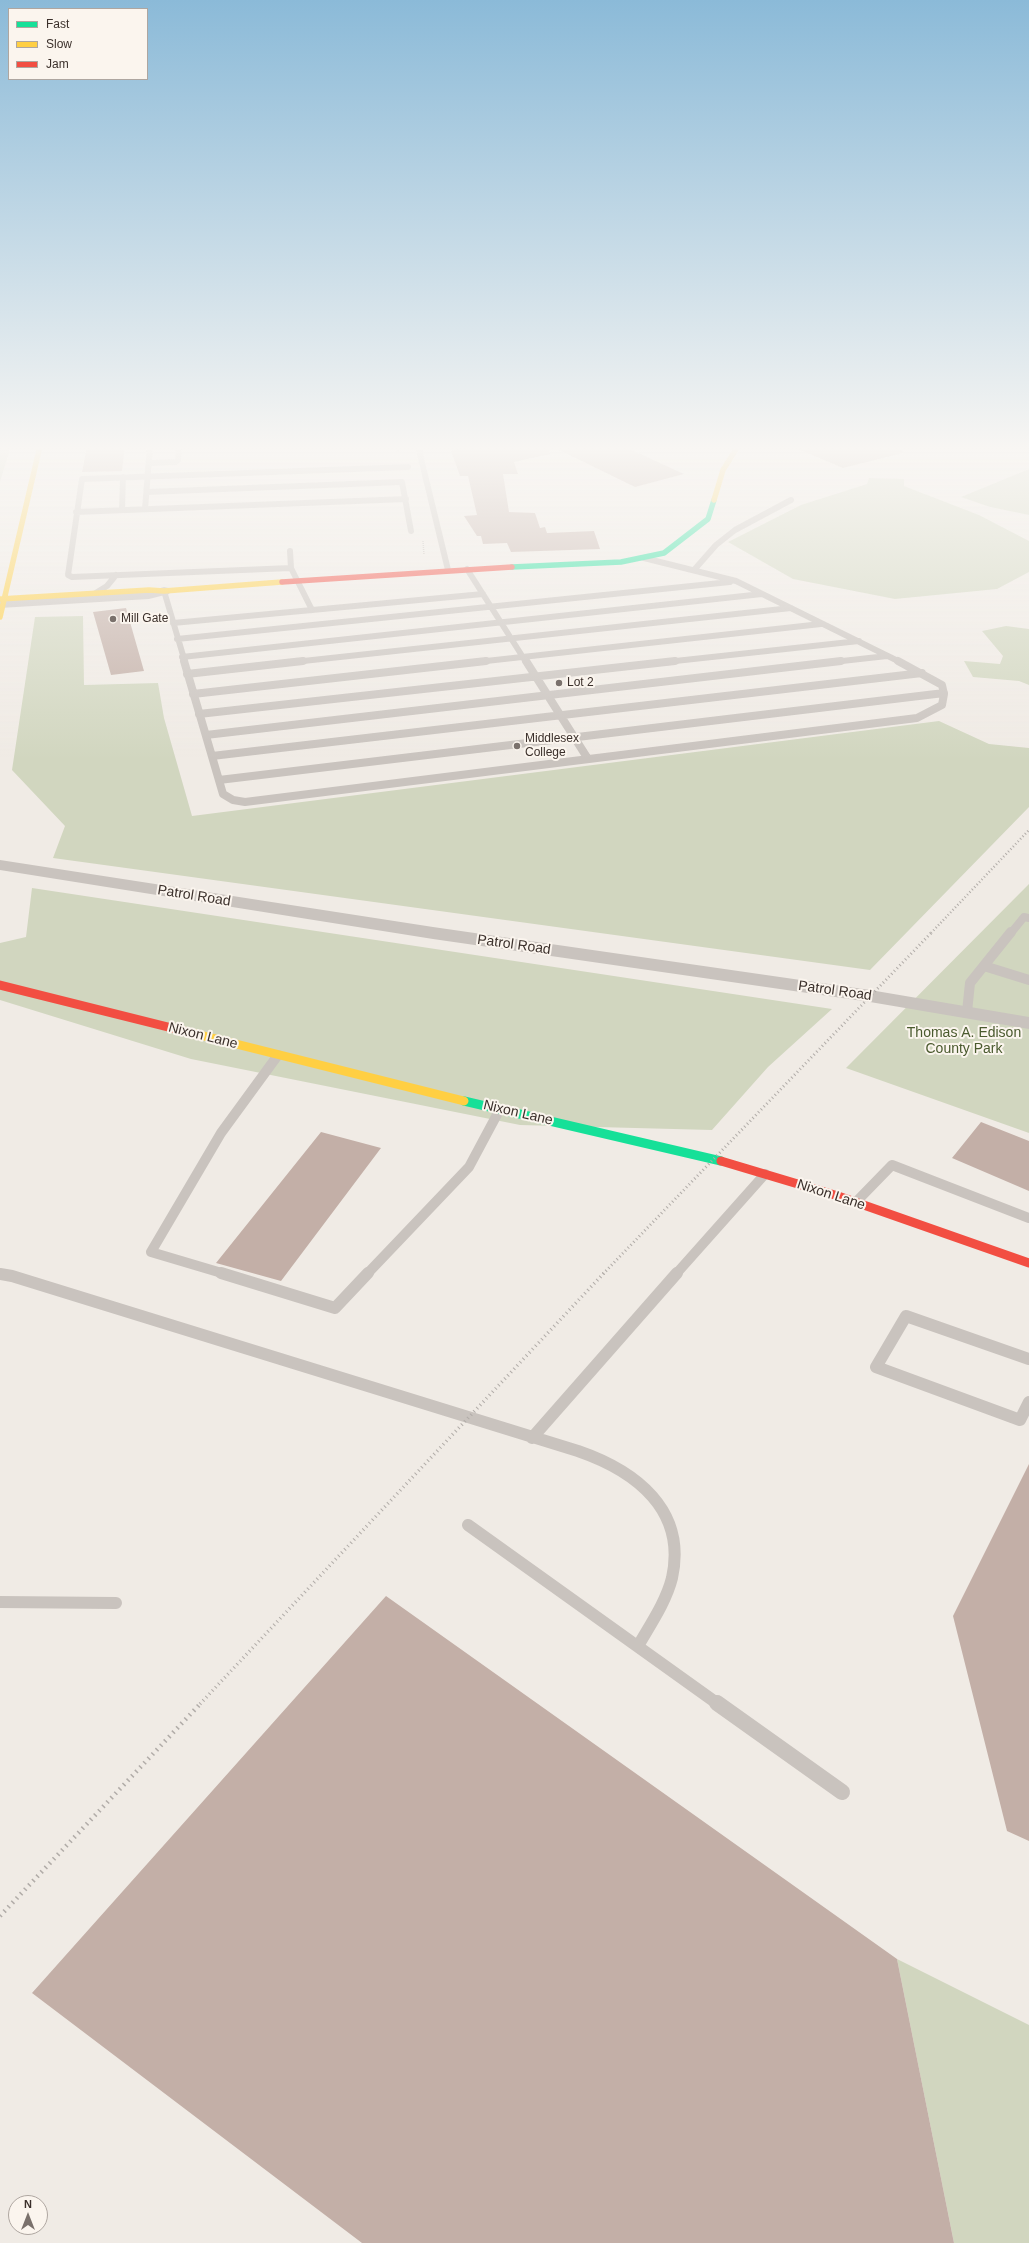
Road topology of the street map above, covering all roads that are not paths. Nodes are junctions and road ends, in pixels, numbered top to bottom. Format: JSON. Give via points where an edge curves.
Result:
{"nodes":[{"id":1,"x":15,"y":551,"type":"edge"},
{"id":2,"x":71,"y":551,"type":"edge"},
{"id":3,"x":290,"y":551,"type":"dead end"},
{"id":4,"x":443,"y":551,"type":"edge"},
{"id":5,"x":667,"y":551,"type":"edge"},
{"id":6,"x":711,"y":551,"type":"edge"},
{"id":7,"x":644,"y":558,"type":"junction"},
{"id":8,"x":291,"y":568,"type":"junction"},
{"id":9,"x":467,"y":569,"type":"junction"},
{"id":10,"x":448,"y":570,"type":"junction"},
{"id":11,"x":694,"y":570,"type":"junction"},
{"id":12,"x":116,"y":575,"type":"junction"},
{"id":13,"x":298,"y":581,"type":"junction"},
{"id":14,"x":736,"y":581,"type":"junction"},
{"id":15,"x":164,"y":592,"type":"junction"},
{"id":16,"x":94,"y":594,"type":"junction"},
{"id":17,"x":126,"y":594,"type":"junction"},
{"id":18,"x":483,"y":594,"type":"junction"},
{"id":19,"x":763,"y":594,"type":"junction"},
{"id":20,"x":2,"y":605,"type":"edge"},
{"id":21,"x":490,"y":606,"type":"junction"},
{"id":22,"x":791,"y":608,"type":"junction"},
{"id":23,"x":312,"y":610,"type":"junction"},
{"id":24,"x":500,"y":622,"type":"junction"},
{"id":25,"x":173,"y":623,"type":"junction"},
{"id":26,"x":822,"y":623,"type":"junction"},
{"id":27,"x":177,"y":639,"type":"junction"},
{"id":28,"x":511,"y":639,"type":"junction"},
{"id":29,"x":859,"y":642,"type":"junction"},
{"id":30,"x":888,"y":656,"type":"junction"},
{"id":31,"x":182,"y":657,"type":"junction"},
{"id":32,"x":523,"y":657,"type":"junction"},
{"id":33,"x":922,"y":673,"type":"junction"},
{"id":34,"x":187,"y":674,"type":"junction"},
{"id":35,"x":534,"y":677,"type":"junction"},
{"id":36,"x":944,"y":693,"type":"junction"},
{"id":37,"x":193,"y":694,"type":"junction"},
{"id":38,"x":546,"y":696,"type":"junction"},
{"id":39,"x":199,"y":714,"type":"junction"},
{"id":40,"x":559,"y":715,"type":"junction"},
{"id":41,"x":206,"y":735,"type":"junction"},
{"id":42,"x":573,"y":736,"type":"junction"},
{"id":43,"x":212,"y":756,"type":"junction"},
{"id":44,"x":588,"y":759,"type":"junction"},
{"id":45,"x":219,"y":780,"type":"junction"},
{"id":46,"x":0,"y":865,"type":"edge"},
{"id":47,"x":1027,"y":916,"type":"edge"},
{"id":48,"x":984,"y":966,"type":"junction"},
{"id":49,"x":1028,"y":978,"type":"edge"},
{"id":50,"x":0,"y":986,"type":"edge"},
{"id":51,"x":968,"y":1012,"type":"junction"},
{"id":52,"x":1029,"y":1023,"type":"edge"},
{"id":53,"x":278,"y":1055,"type":"junction"},
{"id":54,"x":500,"y":1109,"type":"junction"},
{"id":55,"x":765,"y":1174,"type":"junction"},
{"id":56,"x":856,"y":1202,"type":"junction"},
{"id":57,"x":1029,"y":1218,"type":"edge"},
{"id":58,"x":1029,"y":1263,"type":"edge"},
{"id":59,"x":0,"y":1274,"type":"edge"},
{"id":60,"x":1029,"y":1359,"type":"edge"},
{"id":61,"x":1029,"y":1402,"type":"edge"},
{"id":62,"x":532,"y":1438,"type":"junction"},
{"id":63,"x":468,"y":1525,"type":"dead end"},
{"id":64,"x":0,"y":1602,"type":"edge"},
{"id":65,"x":116,"y":1603,"type":"dead end"},
{"id":66,"x":638,"y":1646,"type":"junction"},
{"id":67,"x":842,"y":1792,"type":"dead end"}],
"edges":[{"from":1,"to":20,"type":"street"},
{"from":2,"to":12,"type":"lane","via":[[68,575]]},
{"from":3,"to":8,"type":"lane"},
{"from":4,"to":10,"type":"lane"},
{"from":5,"to":7,"type":"street"},
{"from":6,"to":11,"type":"lane"},
{"from":7,"to":9,"type":"street","via":[[621,562]]},
{"from":7,"to":11,"type":"lane"},
{"from":8,"to":12,"type":"lane"},
{"from":8,"to":13,"type":"lane"},
{"from":9,"to":10,"type":"street"},
{"from":9,"to":18,"type":"lane"},
{"from":10,"to":13,"type":"street"},
{"from":11,"to":14,"type":"lane"},
{"from":12,"to":16,"type":"lane","via":[[113,582]]},
{"from":13,"to":15,"type":"street"},
{"from":13,"to":23,"type":"lane"},
{"from":14,"to":19,"type":"lane"},
{"from":14,"to":21,"type":"lane"},
{"from":15,"to":17,"type":"street","via":[[149,595]]},
{"from":15,"to":25,"type":"lane"},
{"from":16,"to":17,"type":"street"},
{"from":16,"to":20,"type":"street"},
{"from":17,"to":20,"type":"street"},
{"from":18,"to":21,"type":"lane"},
{"from":18,"to":23,"type":"lane"},
{"from":19,"to":22,"type":"lane"},
{"from":19,"to":24,"type":"lane"},
{"from":21,"to":24,"type":"lane"},
{"from":21,"to":27,"type":"lane"},
{"from":22,"to":26,"type":"lane"},
{"from":22,"to":28,"type":"lane"},
{"from":23,"to":25,"type":"lane"},
{"from":24,"to":28,"type":"lane"},
{"from":24,"to":31,"type":"lane"},
{"from":25,"to":27,"type":"lane"},
{"from":26,"to":29,"type":"lane"},
{"from":26,"to":32,"type":"lane"},
{"from":27,"to":31,"type":"lane"},
{"from":28,"to":32,"type":"lane"},
{"from":28,"to":34,"type":"lane"},
{"from":29,"to":30,"type":"lane"},
{"from":29,"to":35,"type":"lane"},
{"from":30,"to":33,"type":"lane"},
{"from":30,"to":38,"type":"lane"},
{"from":31,"to":34,"type":"lane"},
{"from":32,"to":35,"type":"lane"},
{"from":32,"to":37,"type":"lane"},
{"from":33,"to":36,"type":"lane","via":[[942,685]]},
{"from":33,"to":40,"type":"lane"},
{"from":34,"to":37,"type":"lane"},
{"from":35,"to":38,"type":"lane"},
{"from":35,"to":39,"type":"lane"},
{"from":36,"to":42,"type":"lane"},
{"from":36,"to":44,"type":"lane","via":[[942,705],[917,718]]},
{"from":37,"to":39,"type":"lane"},
{"from":38,"to":40,"type":"lane"},
{"from":38,"to":41,"type":"lane"},
{"from":39,"to":41,"type":"lane"},
{"from":40,"to":42,"type":"lane"},
{"from":40,"to":43,"type":"lane"},
{"from":41,"to":43,"type":"lane"},
{"from":42,"to":44,"type":"lane"},
{"from":42,"to":45,"type":"lane"},
{"from":43,"to":45,"type":"lane"},
{"from":44,"to":45,"type":"lane","via":[[245,802],[233,800],[223,794]]},
{"from":46,"to":51,"type":"street","name":"Patrol Road","via":[[425,932]]},
{"from":47,"to":48,"type":"lane"},
{"from":48,"to":49,"type":"lane"},
{"from":48,"to":51,"type":"lane","via":[[970,984]]},
{"from":50,"to":53,"type":"street","name":"Nixon Lane"},
{"from":51,"to":52,"type":"street","name":"Patrol Road"},
{"from":53,"to":54,"type":"street","name":"Nixon Lane"},
{"from":53,"to":54,"type":"lane","via":[[221,1133],[151,1252],[335,1308],[448,1192],[468,1167]]},
{"from":54,"to":55,"type":"street","name":"Nixon Lane","via":[[716,1159]]},
{"from":55,"to":56,"type":"street","name":"Nixon Lane"},
{"from":55,"to":62,"type":"lane"},
{"from":56,"to":57,"type":"lane","via":[[892,1165]]},
{"from":56,"to":58,"type":"street","name":"Nixon Lane"},
{"from":59,"to":62,"type":"lane"},
{"from":60,"to":61,"type":"lane","via":[[906,1316],[876,1367],[1020,1420]]},
{"from":62,"to":66,"type":"lane","via":[[603,1461],[632,1476],[657,1499],[671,1522],[676,1554],[672,1580]]},
{"from":63,"to":66,"type":"lane"},
{"from":64,"to":65,"type":"lane"},
{"from":66,"to":67,"type":"lane"}]}
